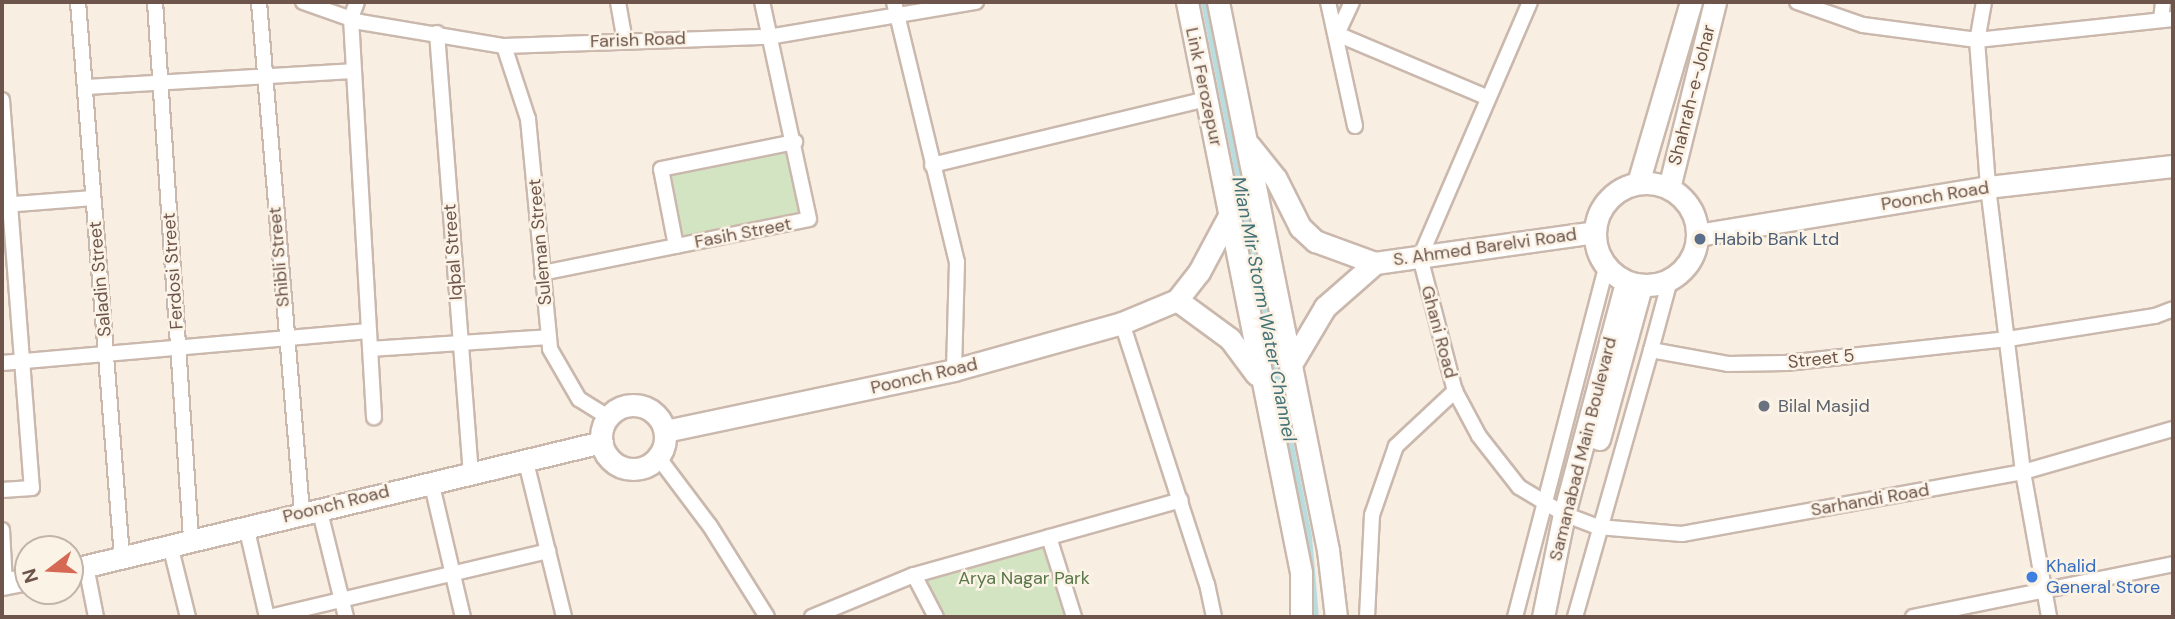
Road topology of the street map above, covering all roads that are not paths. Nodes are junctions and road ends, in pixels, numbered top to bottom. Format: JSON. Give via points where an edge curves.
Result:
{"nodes":[{"id":1,"x":78,"y":2,"type":"edge"},
{"id":2,"x":155,"y":2,"type":"edge"},
{"id":3,"x":259,"y":2,"type":"edge"},
{"id":4,"x":303,"y":2,"type":"edge"},
{"id":5,"x":357,"y":2,"type":"edge"},
{"id":6,"x":618,"y":2,"type":"edge"},
{"id":7,"x":762,"y":2,"type":"edge"},
{"id":8,"x":894,"y":2,"type":"edge"},
{"id":9,"x":976,"y":2,"type":"edge"},
{"id":10,"x":1186,"y":2,"type":"edge"},
{"id":11,"x":1218,"y":2,"type":"edge"},
{"id":12,"x":1328,"y":2,"type":"edge"},
{"id":13,"x":1352,"y":2,"type":"edge"},
{"id":14,"x":1530,"y":2,"type":"edge"},
{"id":15,"x":1691,"y":2,"type":"edge"},
{"id":16,"x":1715,"y":2,"type":"edge"},
{"id":17,"x":1797,"y":2,"type":"edge"},
{"id":18,"x":1984,"y":2,"type":"edge"},
{"id":19,"x":2163,"y":2,"type":"edge"},
{"id":20,"x":351,"y":18,"type":"junction"},
{"id":21,"x":897,"y":19,"type":"junction"},
{"id":22,"x":2167,"y":19,"type":"edge"},
{"id":23,"x":437,"y":33,"type":"junction"},
{"id":24,"x":1337,"y":34,"type":"junction"},
{"id":25,"x":768,"y":37,"type":"junction"},
{"id":26,"x":625,"y":40,"type":"junction"},
{"id":27,"x":1977,"y":40,"type":"junction"},
{"id":28,"x":504,"y":46,"type":"junction"},
{"id":29,"x":354,"y":71,"type":"junction"},
{"id":30,"x":263,"y":76,"type":"junction"},
{"id":31,"x":160,"y":82,"type":"junction"},
{"id":32,"x":85,"y":87,"type":"junction"},
{"id":33,"x":1486,"y":97,"type":"junction"},
{"id":34,"x":1206,"y":99,"type":"junction"},
{"id":35,"x":2,"y":100,"type":"edge"},
{"id":36,"x":1355,"y":126,"type":"dead end"},
{"id":37,"x":1245,"y":141,"type":"junction"},
{"id":38,"x":795,"y":142,"type":"junction"},
{"id":39,"x":932,"y":165,"type":"junction"},
{"id":40,"x":2173,"y":166,"type":"edge"},
{"id":41,"x":1638,"y":183,"type":"junction"},
{"id":42,"x":1988,"y":187,"type":"junction"},
{"id":43,"x":1669,"y":188,"type":"junction"},
{"id":44,"x":93,"y":198,"type":"junction"},
{"id":45,"x":6,"y":205,"type":"edge"},
{"id":46,"x":1230,"y":214,"type":"junction"},
{"id":47,"x":1595,"y":232,"type":"junction"},
{"id":48,"x":1698,"y":235,"type":"junction"},
{"id":49,"x":676,"y":246,"type":"junction"},
{"id":50,"x":1419,"y":257,"type":"junction"},
{"id":51,"x":1375,"y":263,"type":"junction"},
{"id":52,"x":1606,"y":267,"type":"junction"},
{"id":53,"x":541,"y":273,"type":"junction"},
{"id":54,"x":1670,"y":281,"type":"junction"},
{"id":55,"x":1634,"y":284,"type":"junction"},
{"id":56,"x":9,"y":286,"type":"edge"},
{"id":57,"x":1177,"y":300,"type":"junction"},
{"id":58,"x":2173,"y":309,"type":"edge"},
{"id":59,"x":1122,"y":323,"type":"junction"},
{"id":60,"x":369,"y":331,"type":"junction"},
{"id":61,"x":549,"y":337,"type":"junction"},
{"id":62,"x":287,"y":339,"type":"junction"},
{"id":63,"x":2008,"y":339,"type":"junction"},
{"id":64,"x":459,"y":343,"type":"junction"},
{"id":65,"x":178,"y":348,"type":"junction"},
{"id":66,"x":370,"y":349,"type":"junction"},
{"id":67,"x":1651,"y":350,"type":"junction"},
{"id":68,"x":106,"y":354,"type":"junction"},
{"id":69,"x":22,"y":362,"type":"junction"},
{"id":70,"x":2,"y":363,"type":"edge"},
{"id":71,"x":1290,"y":366,"type":"junction"},
{"id":72,"x":954,"y":370,"type":"junction"},
{"id":73,"x":1455,"y":391,"type":"junction"},
{"id":74,"x":1263,"y":393,"type":"junction"},
{"id":75,"x":374,"y":417,"type":"dead end"},
{"id":76,"x":608,"y":417,"type":"junction"},
{"id":77,"x":2173,"y":429,"type":"edge"},
{"id":78,"x":665,"y":431,"type":"junction"},
{"id":79,"x":602,"y":442,"type":"junction"},
{"id":80,"x":658,"y":457,"type":"junction"},
{"id":81,"x":525,"y":458,"type":"junction"},
{"id":82,"x":471,"y":471,"type":"junction"},
{"id":83,"x":2023,"y":472,"type":"junction"},
{"id":84,"x":431,"y":481,"type":"junction"},
{"id":85,"x":2,"y":490,"type":"edge"},
{"id":86,"x":1181,"y":500,"type":"junction"},
{"id":87,"x":1542,"y":501,"type":"junction"},
{"id":88,"x":310,"y":510,"type":"junction"},
{"id":89,"x":1571,"y":516,"type":"junction"},
{"id":90,"x":246,"y":526,"type":"junction"},
{"id":91,"x":1598,"y":527,"type":"junction"},
{"id":92,"x":2,"y":530,"type":"edge"},
{"id":93,"x":1049,"y":537,"type":"junction"},
{"id":94,"x":191,"y":540,"type":"junction"},
{"id":95,"x":170,"y":545,"type":"junction"},
{"id":96,"x":548,"y":551,"type":"junction"},
{"id":97,"x":122,"y":557,"type":"junction"},
{"id":98,"x":2173,"y":564,"type":"edge"},
{"id":99,"x":84,"y":566,"type":"edge"},
{"id":100,"x":453,"y":573,"type":"junction"},
{"id":101,"x":914,"y":575,"type":"junction"},
{"id":102,"x":4,"y":584,"type":"edge"},
{"id":103,"x":84,"y":584,"type":"edge"},
{"id":104,"x":2044,"y":590,"type":"junction"},
{"id":105,"x":342,"y":600,"type":"junction"},
{"id":106,"x":96,"y":617,"type":"edge"},
{"id":107,"x":188,"y":617,"type":"edge"},
{"id":108,"x":268,"y":617,"type":"edge"},
{"id":109,"x":346,"y":617,"type":"edge"},
{"id":110,"x":463,"y":617,"type":"edge"},
{"id":111,"x":564,"y":617,"type":"edge"},
{"id":112,"x":767,"y":617,"type":"edge"},
{"id":113,"x":812,"y":617,"type":"edge"},
{"id":114,"x":936,"y":617,"type":"edge"},
{"id":115,"x":1073,"y":617,"type":"edge"},
{"id":116,"x":1214,"y":617,"type":"edge"},
{"id":117,"x":1301,"y":617,"type":"edge"},
{"id":118,"x":1336,"y":617,"type":"edge"},
{"id":119,"x":1367,"y":617,"type":"edge"},
{"id":120,"x":1516,"y":617,"type":"edge"},
{"id":121,"x":1543,"y":617,"type":"edge"},
{"id":122,"x":1555,"y":617,"type":"edge"},
{"id":123,"x":1575,"y":617,"type":"edge"},
{"id":124,"x":1913,"y":617,"type":"edge"},
{"id":125,"x":2049,"y":617,"type":"edge"}],
"edges":[{"from":1,"to":32,"type":"street","name":"Saladin Street"},
{"from":2,"to":31,"type":"street","name":"Ferdosi Street"},
{"from":3,"to":30,"type":"street","name":"Shibli Street"},
{"from":4,"to":20,"type":"street","name":"Farish Road"},
{"from":5,"to":20,"type":"street"},
{"from":6,"to":26,"type":"street"},
{"from":7,"to":25,"type":"street","name":"Fasih Street"},
{"from":8,"to":21,"type":"street"},
{"from":9,"to":21,"type":"street","name":"Farish Road"},
{"from":10,"to":34,"type":"main road","name":"Link Ferozepur"},
{"from":11,"to":37,"type":"main road","name":"Link Ferozepur"},
{"from":12,"to":24,"type":"street"},
{"from":13,"to":24,"type":"street"},
{"from":14,"to":33,"type":"street"},
{"from":15,"to":41,"type":"main road","name":"Shahrah-e-Johar"},
{"from":16,"to":43,"type":"main road","name":"Shahrah-e-Johar"},
{"from":17,"to":27,"type":"street","via":[[1863,25]]},
{"from":18,"to":27,"type":"street"},
{"from":19,"to":22,"type":"street"},
{"from":20,"to":23,"type":"street","name":"Farish Road"},
{"from":20,"to":29,"type":"street"},
{"from":21,"to":25,"type":"street","name":"Farish Road"},
{"from":21,"to":39,"type":"street"},
{"from":22,"to":27,"type":"street"},
{"from":23,"to":28,"type":"street","name":"Farish Road"},
{"from":23,"to":64,"type":"street","name":"Iqbal Street"},
{"from":24,"to":33,"type":"street"},
{"from":24,"to":36,"type":"street"},
{"from":25,"to":26,"type":"street","name":"Farish Road"},
{"from":25,"to":38,"type":"street","name":"Fasih Street"},
{"from":26,"to":28,"type":"street","name":"Farish Road"},
{"from":27,"to":42,"type":"street"},
{"from":28,"to":53,"type":"street","name":"Suleman Street","via":[[528,119]]},
{"from":29,"to":30,"type":"street"},
{"from":29,"to":60,"type":"street"},
{"from":30,"to":31,"type":"street"},
{"from":30,"to":62,"type":"street","name":"Shibli Street"},
{"from":31,"to":32,"type":"street"},
{"from":31,"to":65,"type":"street","name":"Ferdosi Street"},
{"from":32,"to":44,"type":"street","name":"Saladin Street"},
{"from":33,"to":50,"type":"street"},
{"from":34,"to":39,"type":"street"},
{"from":34,"to":46,"type":"main road","name":"Link Ferozepur"},
{"from":35,"to":45,"type":"street"},
{"from":37,"to":51,"type":"main road","name":"S. Ahmed Barelvi Road","via":[[1276,179],[1300,227],[1315,241]]},
{"from":37,"to":71,"type":"main road","name":"Link Ferozepur"},
{"from":38,"to":49,"type":"street","name":"Fasih Street","via":[[809,219]]},
{"from":38,"to":49,"type":"street","via":[[661,169]]},
{"from":39,"to":72,"type":"street","via":[[957,262]]},
{"from":40,"to":42,"type":"main road","name":"Poonch Road"},
{"from":41,"to":43,"type":"main road"},
{"from":41,"to":47,"type":"main road","via":[[1607,200]]},
{"from":42,"to":48,"type":"main road","name":"Poonch Road"},
{"from":42,"to":63,"type":"street"},
{"from":43,"to":48,"type":"main road","via":[[1690,207]]},
{"from":44,"to":45,"type":"street"},
{"from":44,"to":68,"type":"street","name":"Saladin Street"},
{"from":45,"to":56,"type":"street"},
{"from":46,"to":57,"type":"main road","name":"Poonch Road","via":[[1199,272]]},
{"from":46,"to":74,"type":"main road","name":"Link Ferozepur"},
{"from":47,"to":50,"type":"main road","name":"S. Ahmed Barelvi Road"},
{"from":47,"to":52,"type":"main road"},
{"from":48,"to":54,"type":"main road","via":[[1694,253]]},
{"from":49,"to":53,"type":"street","name":"Fasih Street"},
{"from":50,"to":51,"type":"main road","name":"S. Ahmed Barelvi Road"},
{"from":50,"to":73,"type":"street","name":"Ghani Road"},
{"from":51,"to":71,"type":"main road","name":"S. Ahmed Barelvi Road","via":[[1325,307]]},
{"from":52,"to":55,"type":"main road"},
{"from":52,"to":87,"type":"street"},
{"from":53,"to":61,"type":"street","name":"Suleman Street"},
{"from":54,"to":55,"type":"main road"},
{"from":54,"to":67,"type":"street"},
{"from":55,"to":89,"type":"main road","name":"Samanabad Main Boulevard"},
{"from":56,"to":69,"type":"street"},
{"from":57,"to":59,"type":"main road","name":"Poonch Road"},
{"from":57,"to":74,"type":"main road","via":[[1230,339],[1252,364]]},
{"from":58,"to":63,"type":"street","name":"Street 5","via":[[2155,316]]},
{"from":59,"to":72,"type":"main road","name":"Poonch Road"},
{"from":59,"to":86,"type":"street"},
{"from":60,"to":62,"type":"street"},
{"from":60,"to":66,"type":"street"},
{"from":61,"to":64,"type":"street"},
{"from":61,"to":76,"type":"street","name":"Suleman Street","via":[[569,387]]},
{"from":62,"to":65,"type":"street"},
{"from":62,"to":88,"type":"street","name":"Shibli Street"},
{"from":63,"to":67,"type":"street","name":"Street 5","via":[[1786,363],[1728,364]]},
{"from":63,"to":83,"type":"street"},
{"from":64,"to":66,"type":"street"},
{"from":64,"to":82,"type":"street","name":"Iqbal Street"},
{"from":65,"to":68,"type":"street"},
{"from":65,"to":94,"type":"street","name":"Ferdosi Street"},
{"from":66,"to":75,"type":"street"},
{"from":67,"to":91,"type":"street"},
{"from":68,"to":69,"type":"street"},
{"from":68,"to":97,"type":"street","name":"Saladin Street"},
{"from":69,"to":70,"type":"street"},
{"from":69,"to":85,"type":"street","via":[[32,488]]},
{"from":71,"to":118,"type":"main road","name":"Link Ferozepur","via":[[1328,550]]},
{"from":72,"to":78,"type":"main road","name":"Poonch Road"},
{"from":73,"to":87,"type":"street","name":"Ghani Road","via":[[1497,461],[1519,487]]},
{"from":73,"to":119,"type":"street","via":[[1396,446],[1372,514]]},
{"from":74,"to":117,"type":"main road","via":[[1301,572]]},
{"from":76,"to":78,"type":"main road","via":[[629,405],[641,406],[652,411]]},
{"from":76,"to":79,"type":"main road"},
{"from":77,"to":83,"type":"street","name":"Sarhandi Road"},
{"from":78,"to":80,"type":"main road"},
{"from":79,"to":80,"type":"main road","via":[[612,460],[630,469]]},
{"from":79,"to":81,"type":"main road","name":"Poonch Road"},
{"from":80,"to":112,"type":"street","via":[[710,526]]},
{"from":81,"to":82,"type":"main road","name":"Poonch Road"},
{"from":81,"to":96,"type":"street"},
{"from":82,"to":84,"type":"main road","name":"Poonch Road"},
{"from":83,"to":91,"type":"street","name":"Sarhandi Road","via":[[1682,534]]},
{"from":83,"to":104,"type":"street"},
{"from":84,"to":88,"type":"main road","name":"Poonch Road"},
{"from":84,"to":100,"type":"street"},
{"from":86,"to":93,"type":"street"},
{"from":86,"to":116,"type":"street"},
{"from":87,"to":89,"type":"street","name":"Ghani Road"},
{"from":87,"to":120,"type":"street"},
{"from":88,"to":90,"type":"main road","name":"Poonch Road"},
{"from":88,"to":105,"type":"street","name":"Shibli Street"},
{"from":89,"to":91,"type":"street","name":"Sarhandi Road"},
{"from":89,"to":121,"type":"main road","name":"Samanabad Main Boulevard"},
{"from":89,"to":122,"type":"main road","name":"Samanabad Main Boulevard"},
{"from":90,"to":94,"type":"main road","name":"Poonch Road"},
{"from":90,"to":108,"type":"street"},
{"from":91,"to":123,"type":"street"},
{"from":92,"to":102,"type":"street"},
{"from":93,"to":101,"type":"street"},
{"from":93,"to":115,"type":"street"},
{"from":94,"to":95,"type":"main road","name":"Poonch Road"},
{"from":95,"to":97,"type":"main road","name":"Poonch Road"},
{"from":95,"to":107,"type":"street"},
{"from":96,"to":100,"type":"street"},
{"from":96,"to":111,"type":"street"},
{"from":97,"to":99,"type":"main road","name":"Poonch Road"},
{"from":98,"to":104,"type":"street"},
{"from":100,"to":105,"type":"street"},
{"from":100,"to":110,"type":"street"},
{"from":101,"to":113,"type":"street"},
{"from":101,"to":114,"type":"street"},
{"from":103,"to":106,"type":"street"},
{"from":104,"to":124,"type":"street"},
{"from":104,"to":125,"type":"street"},
{"from":105,"to":108,"type":"street"},
{"from":105,"to":109,"type":"street","name":"Shibli Street"}]}
